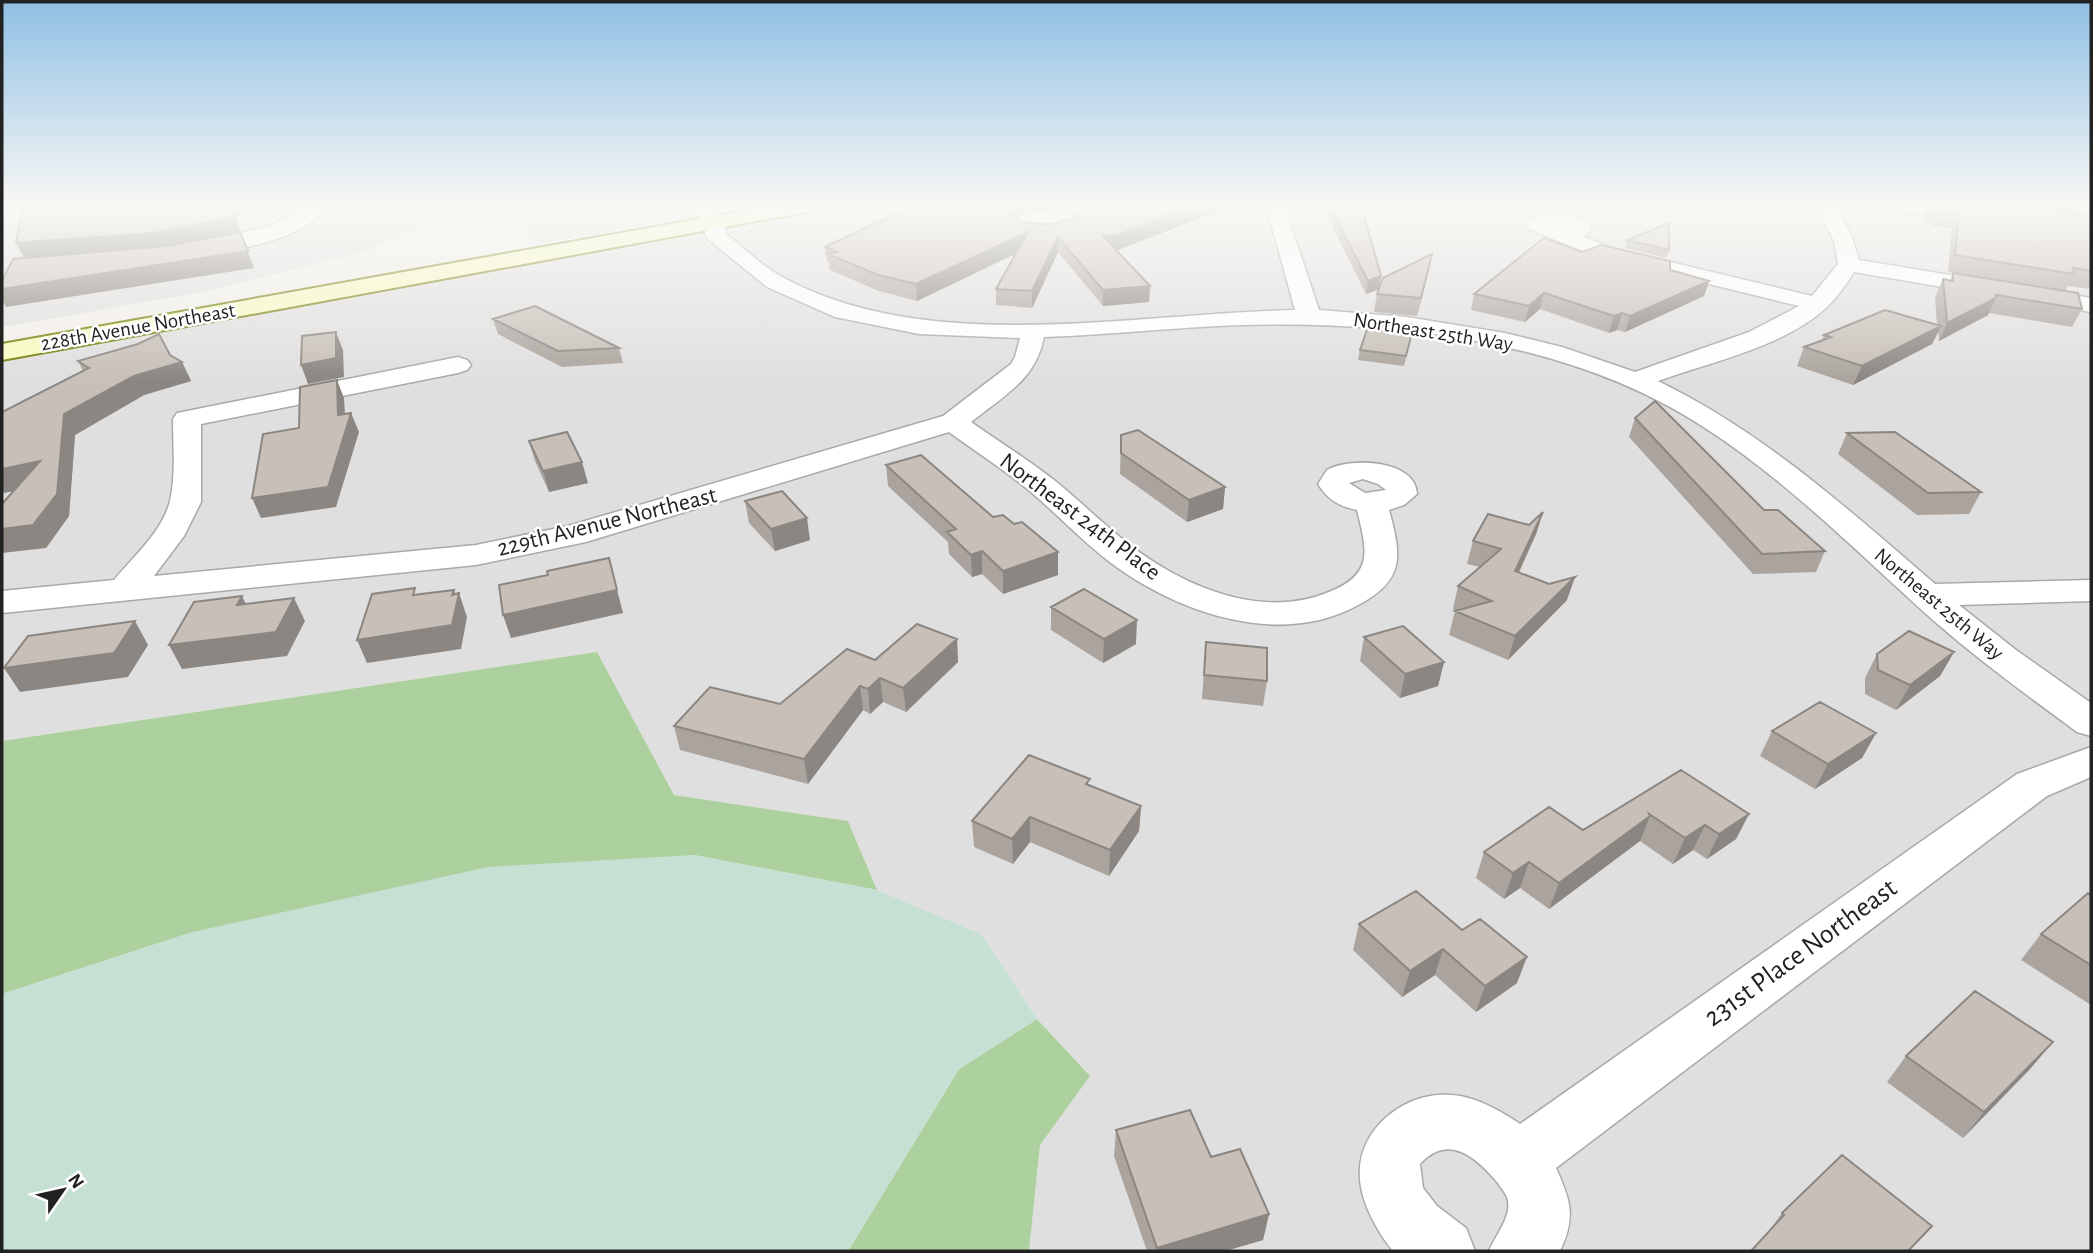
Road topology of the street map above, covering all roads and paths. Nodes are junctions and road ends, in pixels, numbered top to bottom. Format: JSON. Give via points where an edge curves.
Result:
{"nodes":[{"id":1,"x":454,"y":263,"type":"edge"},
{"id":2,"x":749,"y":263,"type":"edge"},
{"id":3,"x":1293,"y":263,"type":"edge"},
{"id":4,"x":1649,"y":263,"type":"edge"},
{"id":5,"x":1849,"y":265,"type":"joint"},
{"id":6,"x":1817,"y":303,"type":"junction"},
{"id":7,"x":2091,"y":305,"type":"edge"},
{"id":8,"x":1309,"y":317,"type":"junction"},
{"id":9,"x":1032,"y":332,"type":"junction"},
{"id":10,"x":2,"y":352,"type":"edge"},
{"id":11,"x":458,"y":365,"type":"dead end"},
{"id":12,"x":1635,"y":381,"type":"junction"},
{"id":13,"x":953,"y":422,"type":"junction"},
{"id":14,"x":1371,"y":503,"type":"dead end"},
{"id":15,"x":126,"y":588,"type":"junction"},
{"id":16,"x":2091,"y":590,"type":"edge"},
{"id":17,"x":1928,"y":595,"type":"junction"},
{"id":18,"x":2,"y":602,"type":"edge"},
{"id":19,"x":2091,"y":723,"type":"edge"},
{"id":20,"x":2091,"y":761,"type":"edge"},
{"id":21,"x":1519,"y":1160,"type":"junction"},
{"id":22,"x":1443,"y":1251,"type":"edge"},
{"id":23,"x":1521,"y":1251,"type":"edge"}],
"edges":[{"from":1,"to":10,"type":"main road","name":"228th Avenue Northeast"},
{"from":2,"to":9,"type":"street","name":"Northeast 25th Way","via":[[827,306],[943,329]]},
{"from":3,"to":8,"type":"street"},
{"from":4,"to":6,"type":"street"},
{"from":5,"to":6,"type":"street"},
{"from":5,"to":7,"type":"street"},
{"from":6,"to":12,"type":"street","via":[[1759,335]]},
{"from":8,"to":9,"type":"street","name":"Northeast 25th Way"},
{"from":8,"to":12,"type":"street","name":"Northeast 25th Way","via":[[1468,333]]},
{"from":9,"to":13,"type":"street","name":"229th Avenue Northeast","via":[[1028,357],[1020,369]]},
{"from":11,"to":15,"type":"street","via":[[187,419],[184,504],[176,524]]},
{"from":12,"to":17,"type":"street","name":"Northeast 25th Way","via":[[1687,406],[1763,455]]},
{"from":13,"to":14,"type":"street","name":"Northeast 24th Place","via":[[1039,483],[1131,562],[1216,605],[1256,613],[1296,612],[1335,604],[1363,590],[1381,572],[1383,551]]},
{"from":13,"to":15,"type":"street","name":"229th Avenue Northeast","via":[[574,536],[530,545],[476,555]]},
{"from":15,"to":18,"type":"street","name":"229th Avenue Northeast"},
{"from":16,"to":17,"type":"street"},
{"from":17,"to":19,"type":"street","name":"Northeast 25th Way"},
{"from":20,"to":21,"type":"street","name":"231st Place Northeast","via":[[2032,785]]},
{"from":21,"to":22,"type":"street","via":[[1499,1141],[1450,1122],[1427,1124],[1407,1133],[1394,1150],[1389,1171],[1393,1195],[1406,1219],[1426,1241]]},
{"from":21,"to":23,"type":"street","via":[[1541,1208],[1537,1231]]}]}
